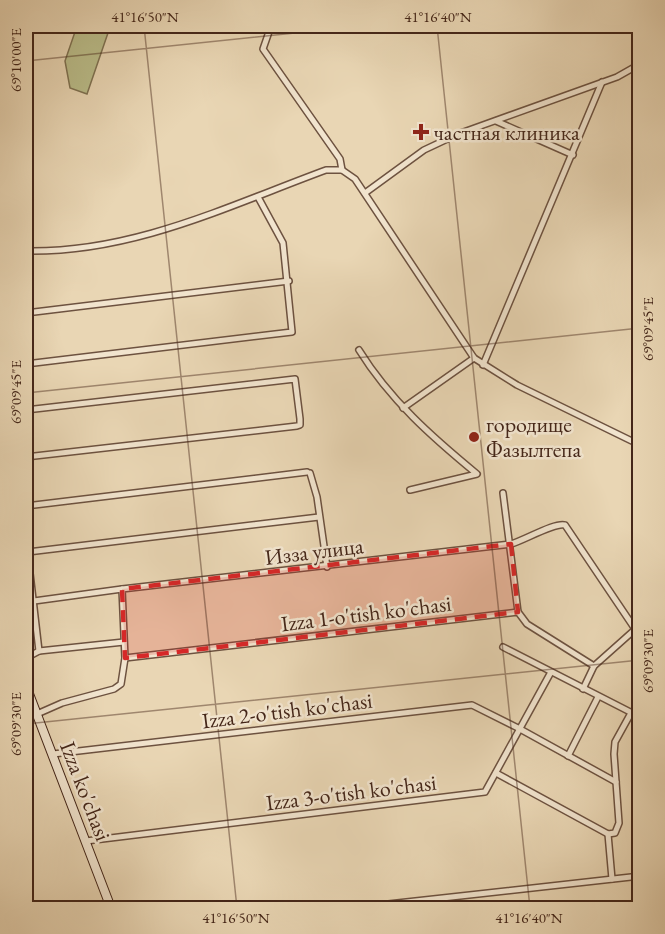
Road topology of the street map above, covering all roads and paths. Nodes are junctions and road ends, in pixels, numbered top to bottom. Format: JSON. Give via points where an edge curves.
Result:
{"nodes":[{"id":1,"x":271,"y":26,"type":"edge"},
{"id":2,"x":639,"y":64,"type":"edge"},
{"id":3,"x":602,"y":82,"type":"junction"},
{"id":4,"x":496,"y":121,"type":"junction"},
{"id":5,"x":573,"y":155,"type":"junction"},
{"id":6,"x":342,"y":170,"type":"junction"},
{"id":7,"x":365,"y":193,"type":"junction"},
{"id":8,"x":258,"y":197,"type":"junction"},
{"id":9,"x":26,"y":252,"type":"edge"},
{"id":10,"x":289,"y":281,"type":"junction"},
{"id":11,"x":26,"y":313,"type":"edge"},
{"id":12,"x":359,"y":350,"type":"dead end"},
{"id":13,"x":474,"y":358,"type":"junction"},
{"id":14,"x":26,"y":364,"type":"edge"},
{"id":15,"x":483,"y":365,"type":"junction"},
{"id":16,"x":403,"y":408,"type":"junction"},
{"id":17,"x":26,"y":410,"type":"edge"},
{"id":18,"x":639,"y":445,"type":"edge"},
{"id":19,"x":26,"y":457,"type":"edge"},
{"id":20,"x":410,"y":490,"type":"dead end"},
{"id":21,"x":503,"y":493,"type":"dead end"},
{"id":22,"x":26,"y":506,"type":"edge"},
{"id":23,"x":319,"y":517,"type":"junction"},
{"id":24,"x":26,"y":539,"type":"edge"},
{"id":25,"x":511,"y":544,"type":"junction"},
{"id":26,"x":28,"y":552,"type":"junction"},
{"id":27,"x":327,"y":567,"type":"junction"},
{"id":28,"x":122,"y":590,"type":"junction"},
{"id":29,"x":34,"y":601,"type":"junction"},
{"id":30,"x":518,"y":612,"type":"junction"},
{"id":31,"x":637,"y":627,"type":"edge"},
{"id":32,"x":124,"y":642,"type":"junction"},
{"id":33,"x":503,"y":647,"type":"dead end"},
{"id":34,"x":39,"y":651,"type":"junction"},
{"id":35,"x":26,"y":658,"type":"edge"},
{"id":36,"x":124,"y":658,"type":"junction"},
{"id":37,"x":594,"y":666,"type":"junction"},
{"id":38,"x":551,"y":672,"type":"junction"},
{"id":39,"x":26,"y":687,"type":"edge"},
{"id":40,"x":583,"y":689,"type":"junction"},
{"id":41,"x":598,"y":697,"type":"junction"},
{"id":42,"x":36,"y":711,"type":"junction"},
{"id":43,"x":26,"y":712,"type":"edge"},
{"id":44,"x":631,"y":713,"type":"junction"},
{"id":45,"x":639,"y":717,"type":"edge"},
{"id":46,"x":520,"y":729,"type":"junction"},
{"id":47,"x":53,"y":754,"type":"junction"},
{"id":48,"x":568,"y":756,"type":"junction"},
{"id":49,"x":496,"y":773,"type":"junction"},
{"id":50,"x":616,"y":782,"type":"junction"},
{"id":51,"x":608,"y":834,"type":"junction"},
{"id":52,"x":86,"y":841,"type":"junction"},
{"id":53,"x":639,"y":876,"type":"edge"},
{"id":54,"x":612,"y":879,"type":"junction"},
{"id":55,"x":111,"y":909,"type":"edge"},
{"id":56,"x":352,"y":909,"type":"edge"}],
"edges":[{"from":1,"to":6,"type":"street","via":[[263,45],[340,159]]},
{"from":2,"to":3,"type":"street"},
{"from":3,"to":4,"type":"street"},
{"from":3,"to":5,"type":"street"},
{"from":4,"to":5,"type":"street"},
{"from":4,"to":7,"type":"street","via":[[420,151]]},
{"from":5,"to":15,"type":"street"},
{"from":6,"to":7,"type":"street"},
{"from":6,"to":8,"type":"street","via":[[326,170]]},
{"from":7,"to":13,"type":"street"},
{"from":8,"to":9,"type":"street","via":[[147,236]]},
{"from":8,"to":10,"type":"street","via":[[282,238]]},
{"from":10,"to":11,"type":"street"},
{"from":10,"to":14,"type":"street","via":[[292,332]]},
{"from":12,"to":16,"type":"street","via":[[375,377]]},
{"from":13,"to":15,"type":"street"},
{"from":13,"to":16,"type":"street"},
{"from":15,"to":18,"type":"street"},
{"from":16,"to":20,"type":"street","via":[[477,474]]},
{"from":17,"to":19,"type":"street","via":[[295,379],[300,425]]},
{"from":21,"to":25,"type":"street"},
{"from":22,"to":23,"type":"street","via":[[308,472]]},
{"from":23,"to":26,"type":"street"},
{"from":23,"to":27,"type":"street"},
{"from":24,"to":26,"type":"street"},
{"from":25,"to":27,"type":"street","name":"Изза улица"},
{"from":25,"to":30,"type":"street"},
{"from":25,"to":31,"type":"street","name":"Изза улица","via":[[536,536],[554,524],[565,525]]},
{"from":26,"to":29,"type":"street"},
{"from":27,"to":28,"type":"street","name":"Изза улица"},
{"from":28,"to":29,"type":"street","name":"Изза улица"},
{"from":28,"to":32,"type":"street"},
{"from":29,"to":34,"type":"street"},
{"from":30,"to":36,"type":"street","name":"Izza 1-o'tish ko'chasi"},
{"from":30,"to":37,"type":"street","via":[[527,624]]},
{"from":31,"to":37,"type":"street","name":"Изза улица"},
{"from":32,"to":34,"type":"street"},
{"from":32,"to":36,"type":"street"},
{"from":33,"to":38,"type":"street"},
{"from":34,"to":35,"type":"street"},
{"from":36,"to":42,"type":"street","via":[[123,680],[118,687]]},
{"from":37,"to":40,"type":"street","name":"Изза улица"},
{"from":38,"to":40,"type":"street"},
{"from":38,"to":46,"type":"street","name":"Izza 3-o'tish ko'chasi"},
{"from":39,"to":42,"type":"main road","name":"Izza ko'chasi"},
{"from":40,"to":41,"type":"street"},
{"from":41,"to":44,"type":"street"},
{"from":41,"to":48,"type":"street"},
{"from":42,"to":43,"type":"street"},
{"from":42,"to":47,"type":"main road","name":"Izza ko'chasi"},
{"from":44,"to":45,"type":"street"},
{"from":44,"to":50,"type":"street","via":[[615,742]]},
{"from":46,"to":47,"type":"street","name":"Izza 2-o'tish ko'chasi","via":[[472,705]]},
{"from":46,"to":48,"type":"street","name":"Izza 2-o'tish ko'chasi"},
{"from":46,"to":49,"type":"street","name":"Izza 3-o'tish ko'chasi"},
{"from":47,"to":52,"type":"main road","name":"Izza ko'chasi"},
{"from":48,"to":50,"type":"street","name":"Izza 2-o'tish ko'chasi"},
{"from":49,"to":51,"type":"street"},
{"from":49,"to":52,"type":"street","name":"Izza 3-o'tish ko'chasi","via":[[485,792]]},
{"from":50,"to":51,"type":"street","via":[[619,823],[615,833]]},
{"from":51,"to":54,"type":"street"},
{"from":52,"to":55,"type":"main road","name":"Izza ko'chasi"},
{"from":53,"to":54,"type":"street"},
{"from":54,"to":56,"type":"street"}]}
